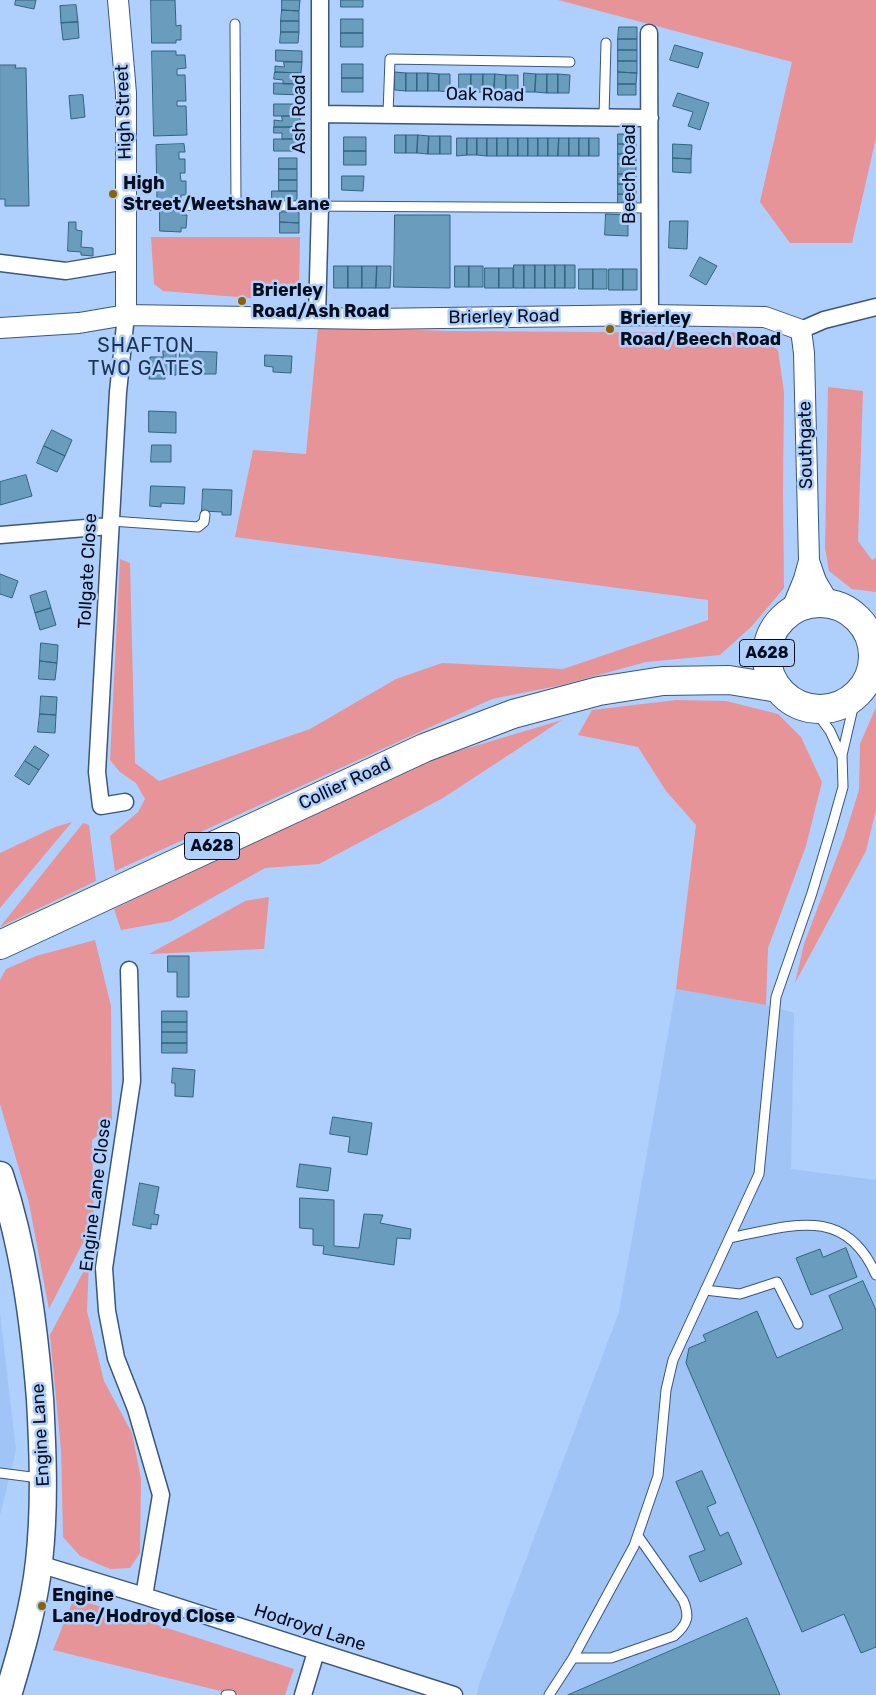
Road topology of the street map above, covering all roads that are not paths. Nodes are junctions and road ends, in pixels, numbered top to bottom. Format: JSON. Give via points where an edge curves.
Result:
{"nodes":[{"id":1,"x":118,"y":0,"type":"edge"},
{"id":2,"x":320,"y":0,"type":"edge"},
{"id":3,"x":235,"y":24,"type":"dead end"},
{"id":4,"x":649,"y":34,"type":"dead end"},
{"id":5,"x":606,"y":42,"type":"dead end"},
{"id":6,"x":570,"y":62,"type":"dead end"},
{"id":7,"x":320,"y":114,"type":"junction"},
{"id":8,"x":388,"y":114,"type":"junction"},
{"id":9,"x":604,"y":116,"type":"junction"},
{"id":10,"x":650,"y":118,"type":"junction"},
{"id":11,"x":127,"y":205,"type":"junction"},
{"id":12,"x":236,"y":205,"type":"junction"},
{"id":13,"x":320,"y":206,"type":"junction"},
{"id":14,"x":650,"y":208,"type":"junction"},
{"id":15,"x":126,"y":262,"type":"junction"},
{"id":16,"x":0,"y":263,"type":"edge"},
{"id":17,"x":876,"y":307,"type":"edge"},
{"id":18,"x":126,"y":315,"type":"junction"},
{"id":19,"x":650,"y":315,"type":"junction"},
{"id":20,"x":317,"y":317,"type":"junction"},
{"id":21,"x":0,"y":328,"type":"edge"},
{"id":22,"x":801,"y":330,"type":"junction"},
{"id":23,"x":205,"y":515,"type":"dead end"},
{"id":24,"x":110,"y":523,"type":"junction"},
{"id":25,"x":0,"y":535,"type":"edge"},
{"id":26,"x":808,"y":561,"type":"junction"},
{"id":27,"x":836,"y":606,"type":"junction"},
{"id":28,"x":876,"y":609,"type":"edge"},
{"id":29,"x":791,"y":611,"type":"junction"},
{"id":30,"x":874,"y":642,"type":"edge"},
{"id":31,"x":767,"y":653,"type":"junction"},
{"id":32,"x":708,"y":680,"type":"junction"},
{"id":33,"x":778,"y":688,"type":"junction"},
{"id":34,"x":856,"y":695,"type":"junction"},
{"id":35,"x":814,"y":709,"type":"junction"},
{"id":36,"x":842,"y":755,"type":"junction"},
{"id":37,"x":126,"y":802,"type":"dead end"},
{"id":38,"x":0,"y":945,"type":"edge"},
{"id":39,"x":129,"y":970,"type":"dead end"},
{"id":40,"x":0,"y":1176,"type":"edge"},
{"id":41,"x":730,"y":1238,"type":"junction"},
{"id":42,"x":876,"y":1275,"type":"edge"},
{"id":43,"x":705,"y":1290,"type":"junction"},
{"id":44,"x":798,"y":1324,"type":"dead end"},
{"id":45,"x":0,"y":1473,"type":"edge"},
{"id":46,"x":44,"y":1479,"type":"junction"},
{"id":47,"x":638,"y":1536,"type":"junction"},
{"id":48,"x":39,"y":1564,"type":"junction"},
{"id":49,"x":144,"y":1596,"type":"junction"},
{"id":50,"x":316,"y":1652,"type":"junction"},
{"id":51,"x":573,"y":1658,"type":"junction"},
{"id":52,"x":8,"y":1695,"type":"edge"},
{"id":53,"x":226,"y":1695,"type":"edge"},
{"id":54,"x":231,"y":1695,"type":"edge"},
{"id":55,"x":303,"y":1695,"type":"edge"},
{"id":56,"x":454,"y":1695,"type":"edge"},
{"id":57,"x":549,"y":1695,"type":"edge"}],
"edges":[{"from":1,"to":11,"type":"street","name":"High Street","via":[[126,93]]},
{"from":2,"to":7,"type":"street","name":"Ash Road"},
{"from":3,"to":12,"type":"lane"},
{"from":4,"to":10,"type":"street","name":"Beech Road"},
{"from":5,"to":9,"type":"lane"},
{"from":6,"to":8,"type":"lane","via":[[390,59]]},
{"from":7,"to":8,"type":"street","name":"Oak Road"},
{"from":7,"to":13,"type":"street","name":"Ash Road"},
{"from":8,"to":9,"type":"street","name":"Oak Road"},
{"from":9,"to":10,"type":"street","name":"Oak Road"},
{"from":10,"to":14,"type":"street","name":"Beech Road"},
{"from":11,"to":12,"type":"lane"},
{"from":11,"to":15,"type":"street","name":"High Street"},
{"from":12,"to":13,"type":"lane"},
{"from":13,"to":14,"type":"lane"},
{"from":13,"to":20,"type":"street","name":"Ash Road"},
{"from":14,"to":19,"type":"street","name":"Beech Road"},
{"from":15,"to":16,"type":"street","via":[[66,271]]},
{"from":15,"to":18,"type":"street","name":"High Street"},
{"from":17,"to":22,"type":"street","via":[[824,320]]},
{"from":18,"to":20,"type":"street","name":"Brierley Road"},
{"from":18,"to":21,"type":"street","name":"Brierley Road","via":[[79,323]]},
{"from":18,"to":24,"type":"street","name":"Tollgate Close"},
{"from":19,"to":20,"type":"street","name":"Brierley Road"},
{"from":19,"to":22,"type":"street","name":"Brierley Road","via":[[765,317]]},
{"from":22,"to":26,"type":"street","name":"Southgate"},
{"from":23,"to":24,"type":"lane","via":[[198,528]]},
{"from":24,"to":25,"type":"street"},
{"from":24,"to":37,"type":"street","name":"Tollgate Close","via":[[97,772],[101,806]]},
{"from":26,"to":27,"type":"street","name":"Southgate","via":[[816,581]]},
{"from":26,"to":29,"type":"street","name":"Southgate"},
{"from":27,"to":28,"type":"highway"},
{"from":27,"to":29,"type":"highway","number":"A628","via":[[816,603]]},
{"from":27,"to":30,"type":"highway","via":[[857,618]]},
{"from":29,"to":31,"type":"highway","number":"A628","via":[[774,629]]},
{"from":30,"to":34,"type":"highway","via":[[871,672]]},
{"from":31,"to":32,"type":"highway","name":"Collier Road","number":"A628"},
{"from":31,"to":33,"type":"highway","number":"A628","via":[[768,666]]},
{"from":32,"to":33,"type":"highway","name":"Collier Road"},
{"from":32,"to":38,"type":"highway","name":"Collier Road","number":"A628","via":[[663,681],[599,691],[513,714],[424,748]]},
{"from":33,"to":35,"type":"highway","number":"A628","via":[[800,705]]},
{"from":34,"to":35,"type":"highway","via":[[844,704]]},
{"from":34,"to":36,"type":"lane"},
{"from":35,"to":36,"type":"lane"},
{"from":36,"to":41,"type":"lane","via":[[842,786],[832,826],[776,997],[759,1174]]},
{"from":39,"to":49,"type":"street","name":"Engine Lane Close","via":[[132,1081],[104,1268],[107,1311],[116,1358],[136,1409],[162,1495]]},
{"from":40,"to":46,"type":"main road","name":"Engine Lane","via":[[17,1233],[36,1342]]},
{"from":41,"to":42,"type":"lane","via":[[802,1224],[830,1228],[860,1246]]},
{"from":41,"to":43,"type":"lane"},
{"from":43,"to":44,"type":"lane","via":[[740,1294],[777,1282]]},
{"from":43,"to":47,"type":"lane","via":[[673,1360],[666,1390],[658,1476]]},
{"from":45,"to":46,"type":"lane"},
{"from":46,"to":48,"type":"main road","name":"Engine Lane"},
{"from":47,"to":51,"type":"lane"},
{"from":47,"to":51,"type":"lane","via":[[683,1600],[688,1611],[682,1629],[674,1636],[611,1658]]},
{"from":48,"to":49,"type":"street","name":"Hodroyd Lane"},
{"from":48,"to":52,"type":"main road","name":"Engine Lane","via":[[25,1638]]},
{"from":49,"to":50,"type":"street","name":"Hodroyd Lane"},
{"from":50,"to":55,"type":"street"},
{"from":50,"to":56,"type":"street","name":"Hodroyd Lane"},
{"from":51,"to":57,"type":"lane"},
{"from":53,"to":54,"type":"lane"}]}
